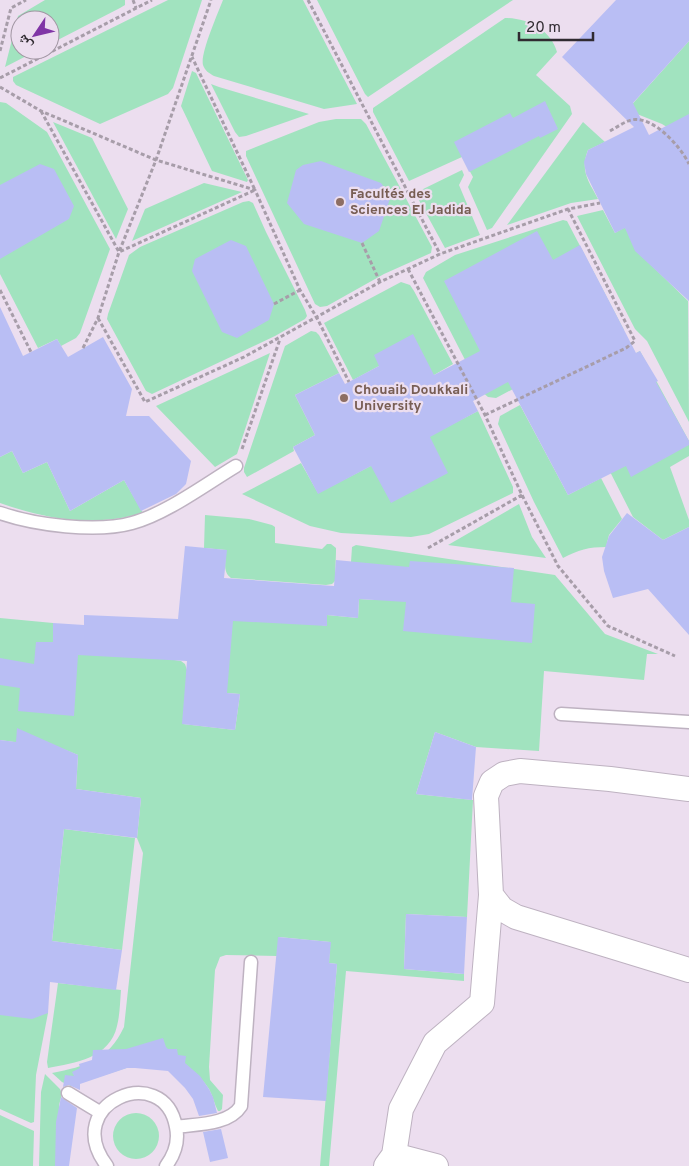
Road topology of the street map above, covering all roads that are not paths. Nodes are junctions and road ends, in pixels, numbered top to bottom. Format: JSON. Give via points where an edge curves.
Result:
{"nodes":[{"id":1,"x":236,"y":466,"type":"road end"},
{"id":2,"x":0,"y":513,"type":"edge"},
{"id":3,"x":561,"y":714,"type":"dead end"},
{"id":4,"x":689,"y":722,"type":"edge"},
{"id":5,"x":689,"y":790,"type":"edge"},
{"id":6,"x":491,"y":895,"type":"junction"},
{"id":7,"x":251,"y":962,"type":"dead end"},
{"id":8,"x":689,"y":970,"type":"edge"},
{"id":9,"x":68,"y":1093,"type":"dead end"},
{"id":10,"x":101,"y":1113,"type":"junction"},
{"id":11,"x":176,"y":1127,"type":"junction"},
{"id":12,"x":390,"y":1160,"type":"edge"},
{"id":13,"x":107,"y":1166,"type":"edge"},
{"id":14,"x":166,"y":1166,"type":"edge"},
{"id":15,"x":436,"y":1166,"type":"edge"}],
"edges":[{"from":1,"to":2,"type":"lane","via":[[160,511],[133,523],[107,527],[66,526]]},
{"from":3,"to":4,"type":"lane"},
{"from":5,"to":6,"type":"street","via":[[538,772],[504,774],[492,782],[486,796]]},
{"from":6,"to":8,"type":"street","via":[[502,909],[516,917]]},
{"from":6,"to":12,"type":"street","via":[[482,1003],[435,1043],[401,1109]]},
{"from":7,"to":11,"type":"lane","via":[[241,1106],[227,1119]]},
{"from":9,"to":10,"type":"lane"},
{"from":10,"to":11,"type":"lane","via":[[113,1100],[136,1092],[147,1094],[168,1108],[175,1118]]},
{"from":10,"to":13,"type":"lane","via":[[97,1120],[95,1145]]},
{"from":11,"to":14,"type":"lane","via":[[177,1145]]},
{"from":12,"to":15,"type":"street"}]}
